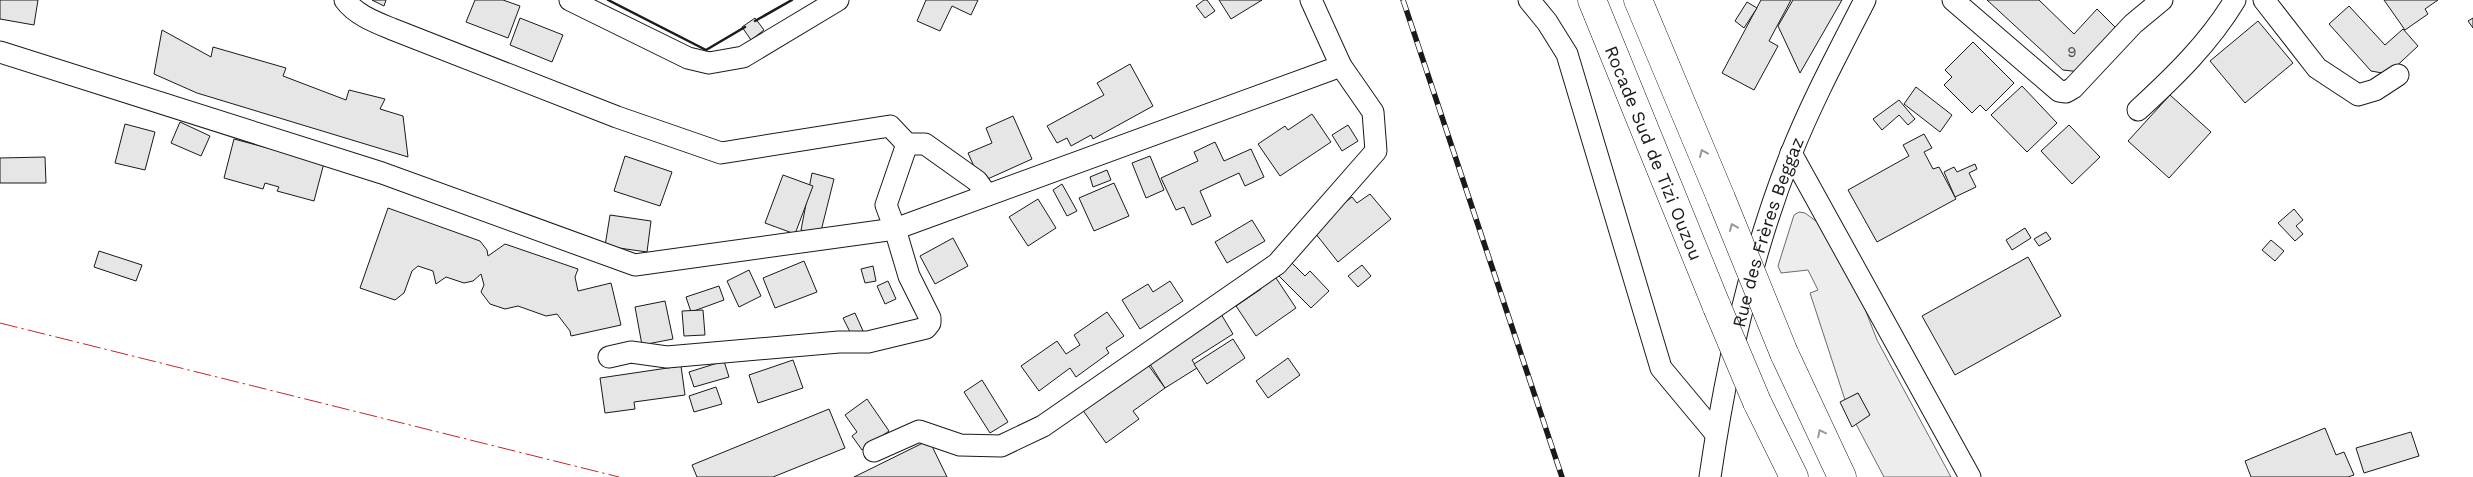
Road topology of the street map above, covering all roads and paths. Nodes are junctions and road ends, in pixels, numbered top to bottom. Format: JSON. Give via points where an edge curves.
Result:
{"nodes":[{"id":1,"x":345,"y":0,"type":"edge"},
{"id":2,"x":570,"y":0,"type":"edge"},
{"id":3,"x":838,"y":0,"type":"edge"},
{"id":4,"x":1311,"y":0,"type":"edge"},
{"id":5,"x":1529,"y":0,"type":"edge"},
{"id":6,"x":1592,"y":0,"type":"edge"},
{"id":7,"x":1638,"y":0,"type":"edge"},
{"id":8,"x":1865,"y":0,"type":"edge"},
{"id":9,"x":1953,"y":0,"type":"edge"},
{"id":10,"x":2162,"y":0,"type":"edge"},
{"id":11,"x":2235,"y":0,"type":"edge"},
{"id":12,"x":2264,"y":0,"type":"edge"},
{"id":13,"x":0,"y":52,"type":"edge"},
{"id":14,"x":1341,"y":66,"type":"junction"},
{"id":15,"x":2398,"y":75,"type":"dead end"},
{"id":16,"x":2138,"y":110,"type":"dead end"},
{"id":17,"x":907,"y":144,"type":"junction"},
{"id":18,"x":1791,"y":153,"type":"junction"},
{"id":19,"x":987,"y":195,"type":"junction"},
{"id":20,"x":896,"y":229,"type":"junction"},
{"id":21,"x":609,"y":356,"type":"dead end"},
{"id":22,"x":1716,"y":434,"type":"junction"},
{"id":23,"x":874,"y":451,"type":"dead end"},
{"id":24,"x":1710,"y":477,"type":"edge"},
{"id":25,"x":1794,"y":477,"type":"edge"},
{"id":26,"x":1842,"y":477,"type":"edge"},
{"id":27,"x":1970,"y":477,"type":"edge"}],
"edges":[{"from":1,"to":17,"type":"street","via":[[369,20],[617,118],[721,153],[890,126]]},
{"from":2,"to":3,"type":"street","via":[[688,58],[709,63],[742,57]]},
{"from":4,"to":14,"type":"street"},
{"from":5,"to":22,"type":"street","via":[[1567,54],[1661,368]]},
{"from":6,"to":25,"type":"highway","name":"Rocade Sud de Tizi Ouzou","bridge":true,"via":[[1757,402]]},
{"from":26,"to":7,"type":"highway","one_way":true,"bridge":true,"via":[[1784,353]]},
{"from":8,"to":18,"type":"street","name":"Rue des Frères Beggaz"},
{"from":9,"to":10,"type":"street","via":[[2059,91],[2066,92],[2133,24]]},
{"from":11,"to":16,"type":"street","via":[[2218,28],[2186,66]]},
{"from":12,"to":15,"type":"street","via":[[2317,68],[2358,95],[2376,90]]},
{"from":13,"to":20,"type":"street","via":[[382,173],[634,265]]},
{"from":14,"to":19,"type":"street"},
{"from":14,"to":23,"type":"street","via":[[1373,112],[1376,151],[1277,264],[1043,426],[1001,446],[960,445],[919,431]]},
{"from":17,"to":19,"type":"street","via":[[925,144],[977,181]]},
{"from":17,"to":20,"type":"street","via":[[886,205]]},
{"from":18,"to":22,"type":"street","name":"Rue des Frères Beggaz","via":[[1768,216],[1741,313]]},
{"from":18,"to":27,"type":"street"},
{"from":19,"to":20,"type":"street"},
{"from":20,"to":21,"type":"street","via":[[909,276],[930,318],[926,328],[868,342],[667,357],[631,352]]},
{"from":22,"to":24,"type":"street","name":"Rue des Frères Beggaz"}]}
